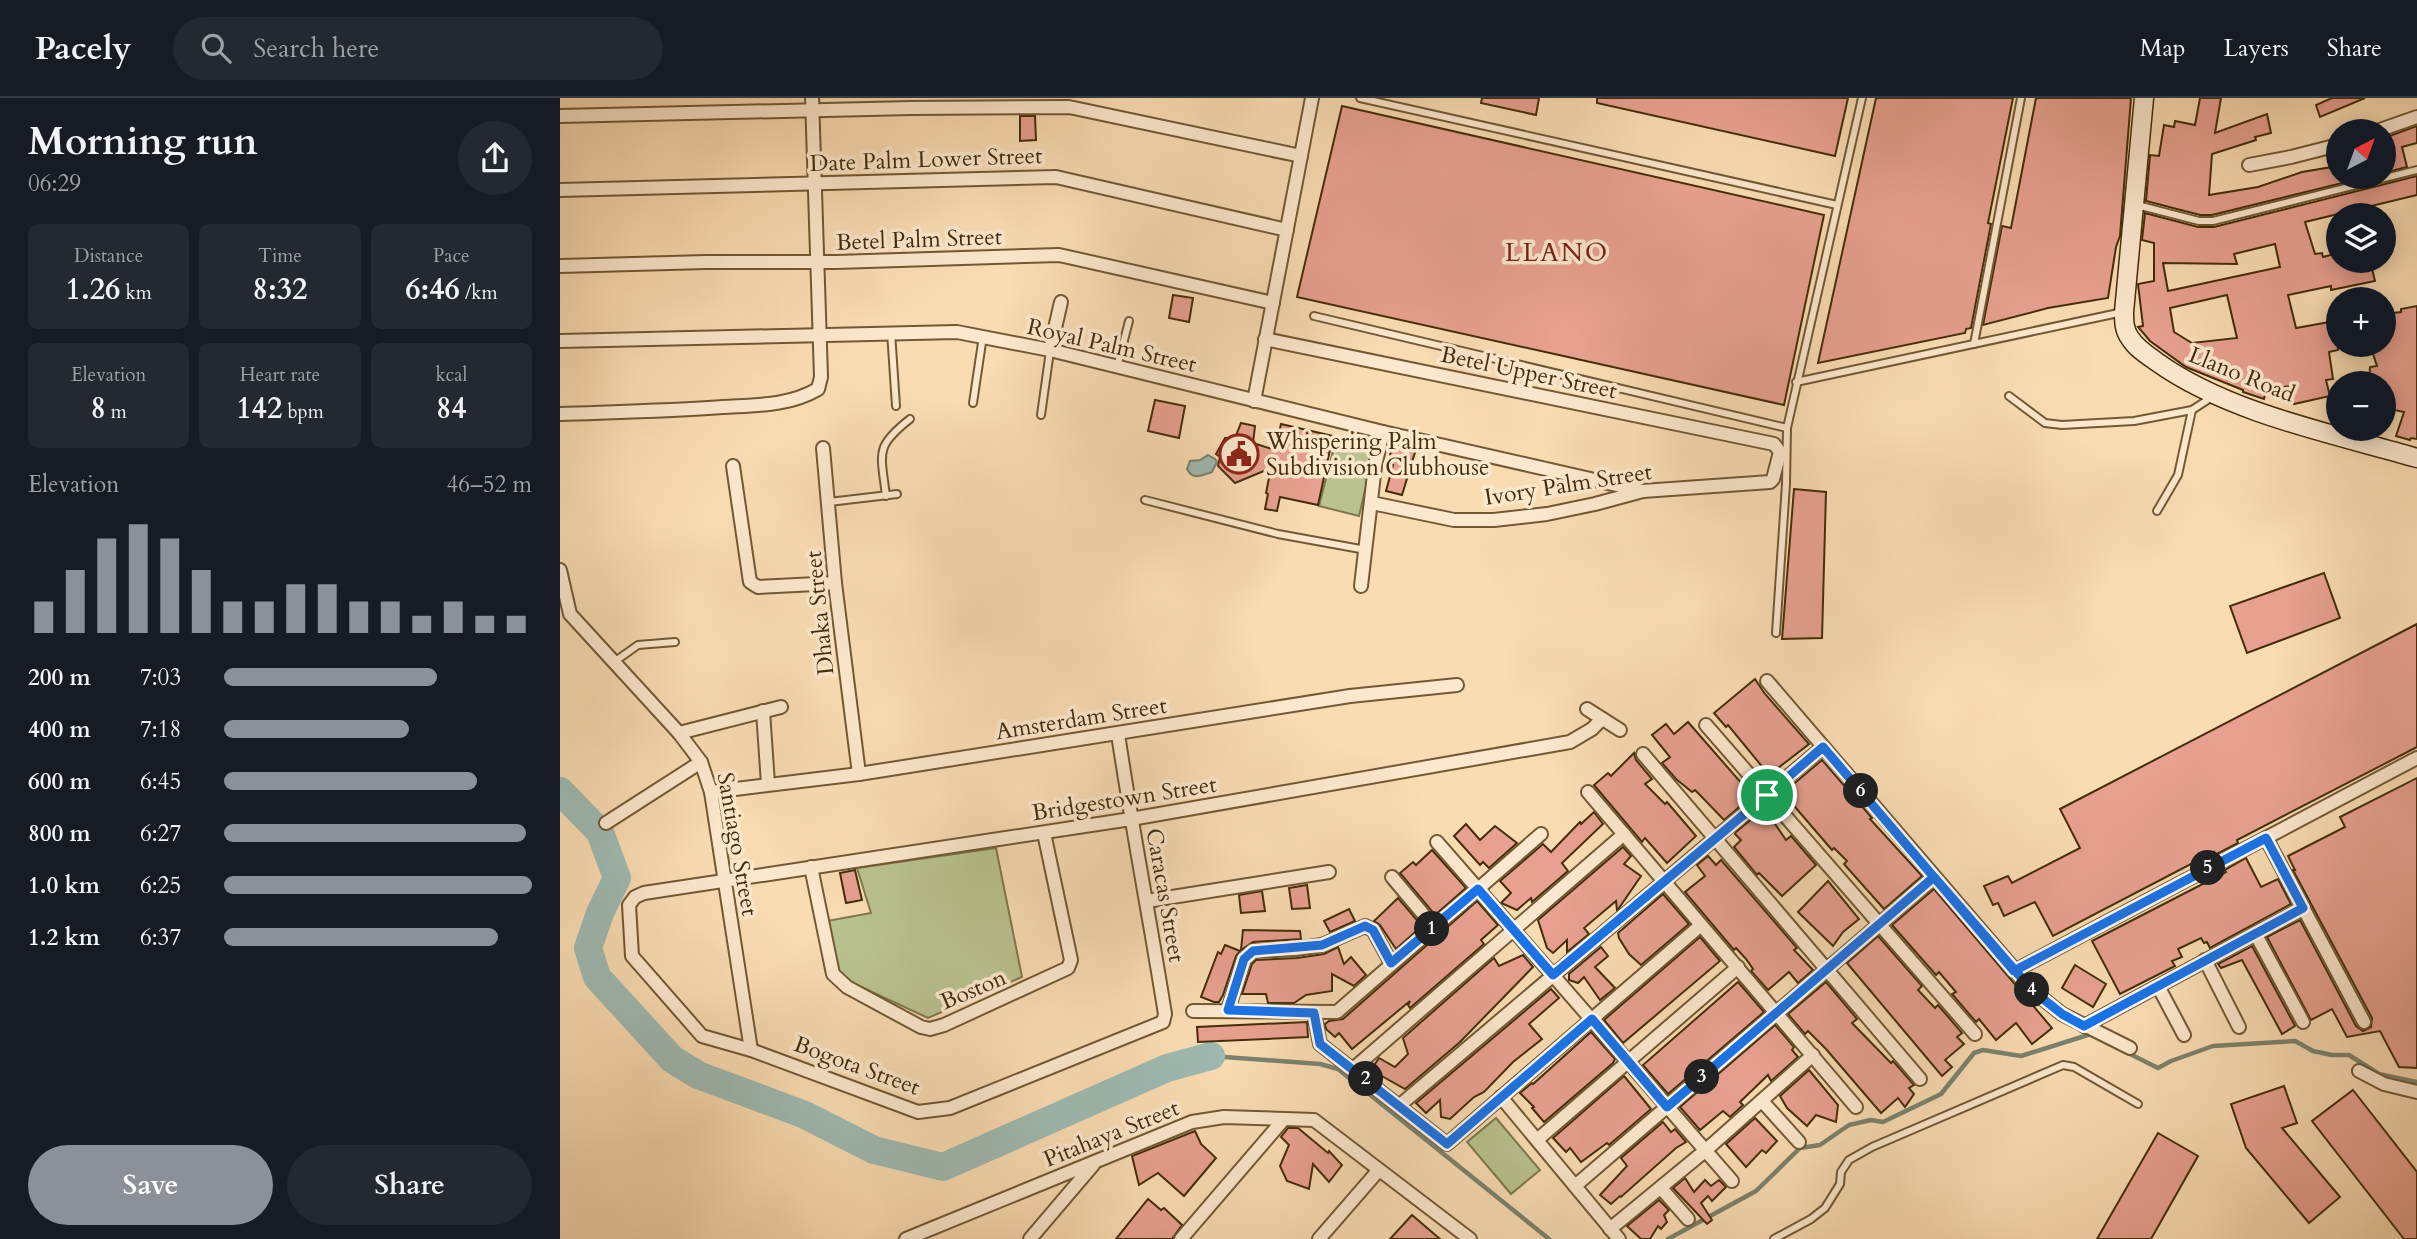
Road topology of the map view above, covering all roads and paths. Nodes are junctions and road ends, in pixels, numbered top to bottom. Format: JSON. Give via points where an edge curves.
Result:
{"nodes":[{"id":1,"x":1312,"y":98,"type":"edge"},
{"id":2,"x":1360,"y":98,"type":"edge"},
{"id":3,"x":1862,"y":98,"type":"edge"},
{"id":4,"x":2021,"y":98,"type":"edge"},
{"id":5,"x":2144,"y":98,"type":"edge"},
{"id":6,"x":812,"y":104,"type":"edge"},
{"id":7,"x":560,"y":116,"type":"edge"},
{"id":8,"x":2417,"y":117,"type":"edge"},
{"id":9,"x":2396,"y":124,"type":"edge"},
{"id":10,"x":2326,"y":148,"type":"edge"},
{"id":11,"x":1301,"y":156,"type":"junction"},
{"id":12,"x":2249,"y":165,"type":"dead end"},
{"id":13,"x":2417,"y":170,"type":"edge"},
{"id":14,"x":814,"y":183,"type":"junction"},
{"id":15,"x":560,"y":190,"type":"edge"},
{"id":16,"x":1837,"y":205,"type":"junction"},
{"id":17,"x":2134,"y":205,"type":"junction"},
{"id":18,"x":1287,"y":230,"type":"junction"},
{"id":19,"x":818,"y":262,"type":"junction"},
{"id":20,"x":560,"y":266,"type":"edge"},
{"id":21,"x":1061,"y":302,"type":"dead end"},
{"id":22,"x":1273,"y":303,"type":"junction"},
{"id":23,"x":2124,"y":312,"type":"junction"},
{"id":24,"x":1314,"y":317,"type":"dead end"},
{"id":25,"x":1129,"y":321,"type":"dead end"},
{"id":26,"x":891,"y":332,"type":"junction"},
{"id":27,"x":819,"y":336,"type":"junction"},
{"id":28,"x":983,"y":336,"type":"junction"},
{"id":29,"x":1265,"y":339,"type":"junction"},
{"id":30,"x":560,"y":341,"type":"edge"},
{"id":31,"x":1974,"y":344,"type":"junction"},
{"id":32,"x":1050,"y":350,"type":"junction"},
{"id":33,"x":1117,"y":367,"type":"junction"},
{"id":34,"x":1796,"y":382,"type":"junction"},
{"id":35,"x":2217,"y":394,"type":"junction"},
{"id":36,"x":2009,"y":396,"type":"dead end"},
{"id":37,"x":1254,"y":401,"type":"junction"},
{"id":38,"x":973,"y":403,"type":"dead end"},
{"id":39,"x":896,"y":406,"type":"dead end"},
{"id":40,"x":2192,"y":410,"type":"junction"},
{"id":41,"x":560,"y":414,"type":"edge"},
{"id":42,"x":1041,"y":415,"type":"dead end"},
{"id":43,"x":910,"y":419,"type":"dead end"},
{"id":44,"x":1787,"y":428,"type":"junction"},
{"id":45,"x":1383,"y":432,"type":"junction"},
{"id":46,"x":823,"y":448,"type":"dead end"},
{"id":47,"x":1780,"y":452,"type":"joint"},
{"id":48,"x":2417,"y":458,"type":"edge"},
{"id":49,"x":733,"y":466,"type":"dead end"},
{"id":50,"x":1643,"y":491,"type":"junction"},
{"id":51,"x":897,"y":494,"type":"dead end"},
{"id":52,"x":886,"y":496,"type":"junction"},
{"id":53,"x":1145,"y":500,"type":"dead end"},
{"id":54,"x":829,"y":502,"type":"junction"},
{"id":55,"x":1372,"y":503,"type":"junction"},
{"id":56,"x":2157,"y":511,"type":"dead end"},
{"id":57,"x":1366,"y":550,"type":"junction"},
{"id":58,"x":560,"y":570,"type":"edge"},
{"id":59,"x":835,"y":583,"type":"junction"},
{"id":60,"x":1361,"y":586,"type":"dead end"},
{"id":61,"x":565,"y":615,"type":"edge"},
{"id":62,"x":1776,"y":633,"type":"dead end"},
{"id":63,"x":675,"y":642,"type":"dead end"},
{"id":64,"x":614,"y":662,"type":"junction"},
{"id":65,"x":1767,"y":681,"type":"dead end"},
{"id":66,"x":1457,"y":685,"type":"dead end"},
{"id":67,"x":781,"y":707,"type":"dead end"},
{"id":68,"x":1587,"y":709,"type":"dead end"},
{"id":69,"x":762,"y":711,"type":"junction"},
{"id":70,"x":1602,"y":719,"type":"junction"},
{"id":71,"x":1706,"y":725,"type":"dead end"},
{"id":72,"x":1620,"y":730,"type":"dead end"},
{"id":73,"x":679,"y":733,"type":"junction"},
{"id":74,"x":1118,"y":734,"type":"junction"},
{"id":75,"x":1823,"y":747,"type":"junction"},
{"id":76,"x":1643,"y":754,"type":"dead end"},
{"id":77,"x":2417,"y":758,"type":"edge"},
{"id":78,"x":701,"y":762,"type":"junction"},
{"id":79,"x":859,"y":774,"type":"junction"},
{"id":80,"x":768,"y":784,"type":"junction"},
{"id":81,"x":711,"y":792,"type":"junction"},
{"id":82,"x":1588,"y":792,"type":"dead end"},
{"id":83,"x":1767,"y":795,"type":"junction"},
{"id":84,"x":1131,"y":819,"type":"junction"},
{"id":85,"x":606,"y":823,"type":"dead end"},
{"id":86,"x":1044,"y":833,"type":"junction"},
{"id":87,"x":1541,"y":834,"type":"dead end"},
{"id":88,"x":1625,"y":834,"type":"junction"},
{"id":89,"x":2266,"y":838,"type":"junction"},
{"id":90,"x":1715,"y":839,"type":"junction"},
{"id":91,"x":1437,"y":842,"type":"dead end"},
{"id":92,"x":811,"y":867,"type":"junction"},
{"id":93,"x":1329,"y":872,"type":"dead end"},
{"id":94,"x":1392,"y":877,"type":"dead end"},
{"id":95,"x":1934,"y":877,"type":"junction"},
{"id":96,"x":725,"y":881,"type":"junction"},
{"id":97,"x":1664,"y":881,"type":"junction"},
{"id":98,"x":1478,"y":889,"type":"junction"},
{"id":99,"x":644,"y":892,"type":"joint"},
{"id":100,"x":1147,"y":901,"type":"junction"},
{"id":101,"x":2303,"y":908,"type":"junction"},
{"id":102,"x":1880,"y":924,"type":"junction"},
{"id":103,"x":1701,"y":925,"type":"junction"},
{"id":104,"x":1434,"y":928,"type":"junction"},
{"id":105,"x":1514,"y":930,"type":"junction"},
{"id":106,"x":2255,"y":933,"type":"junction"},
{"id":107,"x":2205,"y":960,"type":"junction"},
{"id":108,"x":1391,"y":963,"type":"junction"},
{"id":109,"x":1738,"y":967,"type":"junction"},
{"id":110,"x":1827,"y":970,"type":"junction"},
{"id":111,"x":2014,"y":971,"type":"junction"},
{"id":112,"x":1553,"y":975,"type":"junction"},
{"id":113,"x":2158,"y":986,"type":"junction"},
{"id":114,"x":1228,"y":1010,"type":"junction"},
{"id":115,"x":1193,"y":1011,"type":"dead end"},
{"id":116,"x":1314,"y":1013,"type":"junction"},
{"id":117,"x":1777,"y":1013,"type":"junction"},
{"id":118,"x":1592,"y":1019,"type":"junction"},
{"id":119,"x":1163,"y":1022,"type":"joint"},
{"id":120,"x":2303,"y":1022,"type":"dead end"},
{"id":121,"x":2364,"y":1022,"type":"dead end"},
{"id":122,"x":2084,"y":1026,"type":"junction"},
{"id":123,"x":2239,"y":1027,"type":"dead end"},
{"id":124,"x":1975,"y":1034,"type":"dead end"},
{"id":125,"x":2184,"y":1035,"type":"dead end"},
{"id":126,"x":2130,"y":1048,"type":"dead end"},
{"id":127,"x":751,"y":1049,"type":"junction"},
{"id":128,"x":1812,"y":1055,"type":"junction"},
{"id":129,"x":1629,"y":1062,"type":"junction"},
{"id":130,"x":1353,"y":1069,"type":"junction"},
{"id":131,"x":2359,"y":1071,"type":"dead end"},
{"id":132,"x":1920,"y":1079,"type":"dead end"},
{"id":133,"x":2417,"y":1092,"type":"edge"},
{"id":134,"x":1501,"y":1097,"type":"junction"},
{"id":135,"x":1762,"y":1101,"type":"junction"},
{"id":136,"x":2138,"y":1104,"type":"dead end"},
{"id":137,"x":1400,"y":1105,"type":"junction"},
{"id":138,"x":1667,"y":1107,"type":"junction"},
{"id":139,"x":1856,"y":1107,"type":"dead end"},
{"id":140,"x":1284,"y":1119,"type":"junction"},
{"id":141,"x":1537,"y":1140,"type":"junction"},
{"id":142,"x":1799,"y":1142,"type":"dead end"},
{"id":143,"x":1706,"y":1150,"type":"junction"},
{"id":144,"x":1095,"y":1163,"type":"junction"},
{"id":145,"x":1378,"y":1171,"type":"junction"},
{"id":146,"x":1732,"y":1181,"type":"dead end"},
{"id":147,"x":1575,"y":1186,"type":"junction"},
{"id":148,"x":1661,"y":1188,"type":"junction"},
{"id":149,"x":1688,"y":1219,"type":"dead end"},
{"id":150,"x":1615,"y":1234,"type":"edge"},
{"id":151,"x":1464,"y":1237,"type":"edge"},
{"id":152,"x":906,"y":1239,"type":"edge"},
{"id":153,"x":1030,"y":1239,"type":"edge"},
{"id":154,"x":1181,"y":1239,"type":"edge"},
{"id":155,"x":1319,"y":1239,"type":"edge"},
{"id":156,"x":1774,"y":1239,"type":"edge"}],
"edges":[{"from":1,"to":11,"type":"street"},
{"from":2,"to":16,"type":"lane"},
{"from":3,"to":16,"type":"lane"},
{"from":4,"to":31,"type":"lane"},
{"from":5,"to":17,"type":"main road","name":"Llano Road"},
{"from":6,"to":7,"type":"street"},
{"from":6,"to":11,"type":"street","via":[[1069,107]]},
{"from":6,"to":14,"type":"street"},
{"from":8,"to":9,"type":"street"},
{"from":10,"to":12,"type":"street"},
{"from":11,"to":18,"type":"street"},
{"from":13,"to":17,"type":"lane","via":[[2208,222]]},
{"from":14,"to":15,"type":"street","name":"Date Palm Lower Street"},
{"from":14,"to":18,"type":"street","name":"Date Palm Lower Street","via":[[1063,177]]},
{"from":14,"to":19,"type":"street"},
{"from":16,"to":34,"type":"lane"},
{"from":17,"to":23,"type":"main road","name":"Llano Road"},
{"from":18,"to":22,"type":"street"},
{"from":19,"to":20,"type":"street","name":"Betel Palm Street"},
{"from":19,"to":22,"type":"street","name":"Betel Palm Street","via":[[1059,255]]},
{"from":19,"to":27,"type":"street"},
{"from":21,"to":32,"type":"street"},
{"from":22,"to":29,"type":"street"},
{"from":23,"to":31,"type":"lane"},
{"from":23,"to":35,"type":"main road","name":"Llano Road","via":[[2128,335],[2144,353]]},
{"from":24,"to":44,"type":"lane"},
{"from":25,"to":33,"type":"lane"},
{"from":26,"to":27,"type":"street","name":"Royal Palm Street"},
{"from":26,"to":28,"type":"street","name":"Royal Palm Street"},
{"from":26,"to":39,"type":"lane"},
{"from":27,"to":30,"type":"street","name":"Royal Palm Street"},
{"from":27,"to":41,"type":"street","via":[[818,389],[802,399],[664,412]]},
{"from":28,"to":32,"type":"street","name":"Royal Palm Street"},
{"from":28,"to":38,"type":"lane"},
{"from":29,"to":37,"type":"street"},
{"from":29,"to":47,"type":"street","name":"Betel Upper Street","via":[[1774,444]]},
{"from":31,"to":34,"type":"lane"},
{"from":32,"to":33,"type":"street","name":"Royal Palm Street"},
{"from":32,"to":42,"type":"lane"},
{"from":33,"to":37,"type":"street","name":"Royal Palm Street"},
{"from":34,"to":44,"type":"lane"},
{"from":35,"to":40,"type":"lane"},
{"from":35,"to":48,"type":"main road","name":"Llano Road","via":[[2277,417]]},
{"from":36,"to":40,"type":"lane","via":[[2045,422],[2062,425],[2134,421]]},
{"from":37,"to":45,"type":"street","name":"Royal Palm Street"},
{"from":40,"to":56,"type":"lane","via":[[2179,475]]},
{"from":43,"to":52,"type":"lane","via":[[890,435],[881,455]]},
{"from":44,"to":62,"type":"lane"},
{"from":45,"to":50,"type":"street","name":"Royal Palm Street"},
{"from":45,"to":55,"type":"street"},
{"from":46,"to":54,"type":"street","name":"Dhaka Street"},
{"from":47,"to":50,"type":"street","name":"Ivory Palm Street","via":[[1770,482]]},
{"from":49,"to":59,"type":"street","via":[[750,582],[758,586]]},
{"from":50,"to":55,"type":"street","name":"Ivory Palm Street","via":[[1547,514],[1493,520],[1454,520]]},
{"from":51,"to":52,"type":"lane"},
{"from":52,"to":54,"type":"lane"},
{"from":53,"to":57,"type":"lane","via":[[1278,534]]},
{"from":54,"to":59,"type":"street","name":"Dhaka Street"},
{"from":55,"to":57,"type":"street"},
{"from":57,"to":60,"type":"street"},
{"from":58,"to":61,"type":"street","name":"Santiago Street"},
{"from":59,"to":79,"type":"street","name":"Dhaka Street"},
{"from":61,"to":64,"type":"street","name":"Santiago Street"},
{"from":63,"to":64,"type":"lane","via":[[638,645]]},
{"from":64,"to":73,"type":"street","name":"Santiago Street"},
{"from":65,"to":75,"type":"street"},
{"from":66,"to":74,"type":"street","name":"Amsterdam Street","via":[[1350,696]]},
{"from":67,"to":69,"type":"street"},
{"from":68,"to":70,"type":"street"},
{"from":69,"to":73,"type":"street"},
{"from":69,"to":80,"type":"street"},
{"from":70,"to":72,"type":"street"},
{"from":70,"to":84,"type":"street","name":"Bridgestown Street","via":[[1570,742]]},
{"from":71,"to":83,"type":"street"},
{"from":73,"to":78,"type":"street","name":"Santiago Street"},
{"from":74,"to":79,"type":"street","name":"Amsterdam Street"},
{"from":74,"to":84,"type":"street","name":"Caracas Street"},
{"from":75,"to":83,"type":"street"},
{"from":75,"to":95,"type":"street"},
{"from":76,"to":90,"type":"street"},
{"from":77,"to":89,"type":"street"},
{"from":78,"to":81,"type":"street","name":"Santiago Street"},
{"from":78,"to":85,"type":"street"},
{"from":79,"to":80,"type":"street","name":"Amsterdam Street"},
{"from":80,"to":81,"type":"street","name":"Amsterdam Street"},
{"from":81,"to":96,"type":"street","name":"Santiago Street"},
{"from":82,"to":88,"type":"street"},
{"from":83,"to":90,"type":"street"},
{"from":83,"to":102,"type":"street"},
{"from":84,"to":86,"type":"street","name":"Bridgestown Street"},
{"from":84,"to":100,"type":"street","name":"Caracas Street"},
{"from":86,"to":92,"type":"street","name":"Bridgestown Street"},
{"from":86,"to":92,"type":"street","name":"Boston","via":[[1069,968],[930,1029],[847,987],[833,974]]},
{"from":87,"to":98,"type":"street"},
{"from":88,"to":97,"type":"street"},
{"from":88,"to":105,"type":"street"},
{"from":89,"to":101,"type":"street"},
{"from":89,"to":111,"type":"street"},
{"from":90,"to":97,"type":"street"},
{"from":90,"to":110,"type":"street"},
{"from":91,"to":98,"type":"street"},
{"from":92,"to":96,"type":"street","name":"Bridgestown Street"},
{"from":93,"to":100,"type":"street"},
{"from":94,"to":104,"type":"street"},
{"from":95,"to":102,"type":"street"},
{"from":95,"to":111,"type":"street"},
{"from":96,"to":99,"type":"street","name":"Bridgestown Street"},
{"from":96,"to":127,"type":"street","name":"Santiago Street"},
{"from":97,"to":103,"type":"street"},
{"from":97,"to":112,"type":"street"},
{"from":98,"to":104,"type":"street"},
{"from":98,"to":105,"type":"street"},
{"from":99,"to":127,"type":"street","name":"Bogota Street","via":[[629,905],[632,956],[702,1036]]},
{"from":100,"to":119,"type":"street","name":"Caracas Street"},
{"from":101,"to":106,"type":"street"},
{"from":101,"to":121,"type":"street"},
{"from":102,"to":110,"type":"street"},
{"from":102,"to":124,"type":"street"},
{"from":103,"to":109,"type":"street"},
{"from":103,"to":118,"type":"street"},
{"from":104,"to":108,"type":"street"},
{"from":105,"to":112,"type":"street"},
{"from":105,"to":130,"type":"street"},
{"from":106,"to":107,"type":"street"},
{"from":106,"to":120,"type":"street"},
{"from":107,"to":113,"type":"street"},
{"from":107,"to":123,"type":"street"},
{"from":108,"to":114,"type":"street","via":[[1373,930],[1365,926],[1322,945],[1253,951],[1244,959]]},
{"from":108,"to":116,"type":"street","via":[[1337,1012]]},
{"from":109,"to":117,"type":"street"},
{"from":109,"to":129,"type":"street"},
{"from":110,"to":117,"type":"street"},
{"from":110,"to":132,"type":"street"},
{"from":111,"to":122,"type":"street","via":[[2045,1002]]},
{"from":112,"to":118,"type":"street"},
{"from":112,"to":137,"type":"street"},
{"from":113,"to":122,"type":"street"},
{"from":113,"to":125,"type":"street"},
{"from":114,"to":115,"type":"street"},
{"from":114,"to":116,"type":"street"},
{"from":116,"to":130,"type":"street","via":[[1320,1044]]},
{"from":117,"to":128,"type":"street"},
{"from":117,"to":138,"type":"street"},
{"from":118,"to":129,"type":"street"},
{"from":118,"to":134,"type":"street"},
{"from":119,"to":127,"type":"street","name":"Bogota Street","via":[[950,1108],[918,1112]]},
{"from":122,"to":126,"type":"street"},
{"from":128,"to":135,"type":"street"},
{"from":128,"to":139,"type":"street"},
{"from":129,"to":138,"type":"street"},
{"from":129,"to":141,"type":"street"},
{"from":130,"to":137,"type":"street"},
{"from":131,"to":133,"type":"street","via":[[2384,1084]]},
{"from":134,"to":137,"type":"street","via":[[1447,1144]]},
{"from":134,"to":141,"type":"street"},
{"from":135,"to":142,"type":"street"},
{"from":135,"to":143,"type":"street"},
{"from":136,"to":156,"type":"lane","via":[[2063,1065],[1849,1160],[1825,1208]]},
{"from":138,"to":143,"type":"street"},
{"from":138,"to":147,"type":"street"},
{"from":140,"to":144,"type":"street","name":"Pitahaya Street","via":[[1224,1117],[1192,1122]]},
{"from":140,"to":145,"type":"street","name":"Pitahaya Street","via":[[1314,1120]]},
{"from":140,"to":154,"type":"street"},
{"from":141,"to":147,"type":"street"},
{"from":143,"to":146,"type":"street"},
{"from":143,"to":148,"type":"street"},
{"from":144,"to":152,"type":"street","name":"Pitahaya Street"},
{"from":144,"to":153,"type":"street"},
{"from":145,"to":151,"type":"street","name":"Pitahaya Street"},
{"from":145,"to":155,"type":"street"},
{"from":147,"to":150,"type":"street"},
{"from":148,"to":149,"type":"street"},
{"from":148,"to":150,"type":"street"}]}
